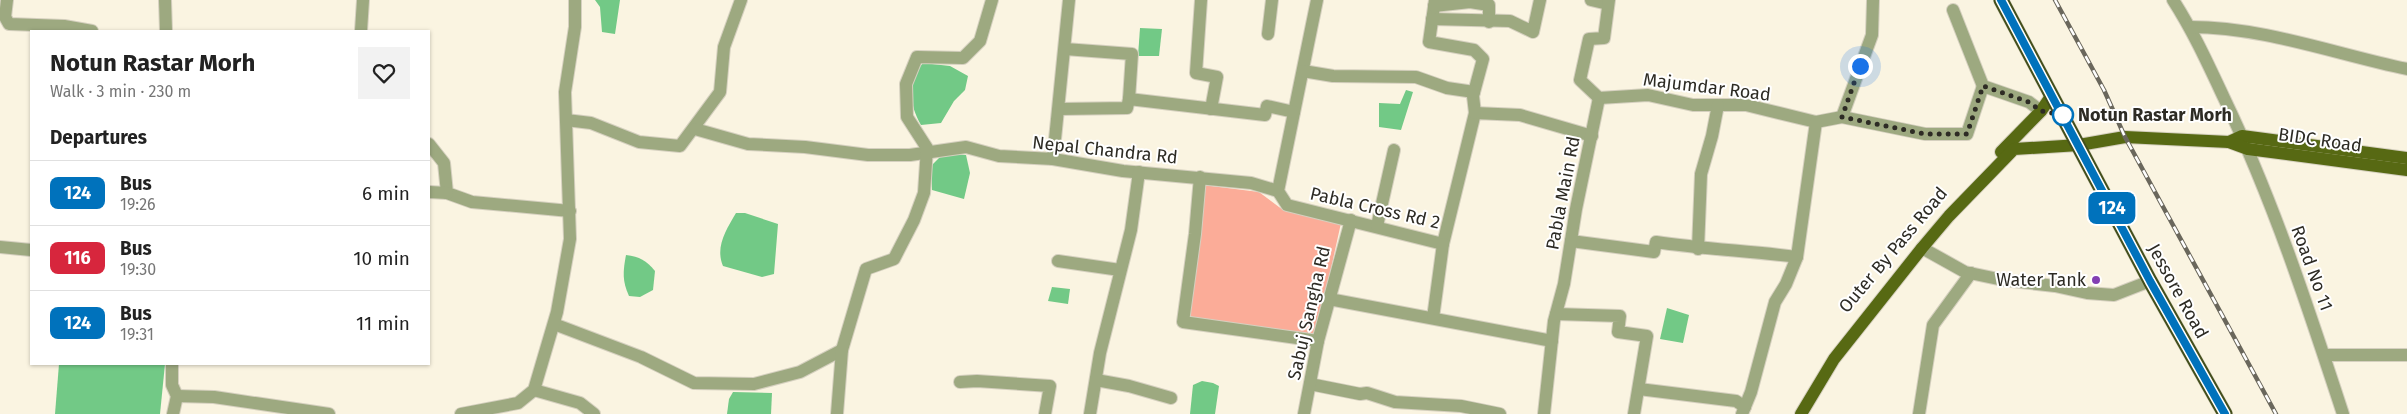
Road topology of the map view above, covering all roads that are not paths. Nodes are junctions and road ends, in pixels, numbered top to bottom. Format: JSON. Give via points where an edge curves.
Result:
{"nodes":[{"id":1,"x":7,"y":0,"type":"edge"},
{"id":2,"x":165,"y":0,"type":"edge"},
{"id":3,"x":363,"y":0,"type":"edge"},
{"id":4,"x":574,"y":0,"type":"edge"},
{"id":5,"x":741,"y":0,"type":"edge"},
{"id":6,"x":992,"y":0,"type":"edge"},
{"id":7,"x":1069,"y":0,"type":"edge"},
{"id":8,"x":1201,"y":0,"type":"edge"},
{"id":9,"x":1272,"y":0,"type":"edge"},
{"id":10,"x":1317,"y":0,"type":"edge"},
{"id":11,"x":1540,"y":0,"type":"edge"},
{"id":12,"x":1591,"y":0,"type":"edge"},
{"id":13,"x":1873,"y":0,"type":"edge"},
{"id":14,"x":2001,"y":0,"type":"edge"},
{"id":15,"x":2173,"y":0,"type":"edge"},
{"id":16,"x":1608,"y":2,"type":"edge"},
{"id":17,"x":1434,"y":9,"type":"edge"},
{"id":18,"x":1953,"y":10,"type":"dead end"},
{"id":19,"x":1488,"y":22,"type":"junction"},
{"id":20,"x":2190,"y":27,"type":"junction"},
{"id":21,"x":86,"y":30,"type":"edge"},
{"id":22,"x":166,"y":30,"type":"edge"},
{"id":23,"x":361,"y":30,"type":"edge"},
{"id":24,"x":1268,"y":34,"type":"dead end"},
{"id":25,"x":1065,"y":49,"type":"junction"},
{"id":26,"x":2407,"y":69,"type":"edge"},
{"id":27,"x":1302,"y":71,"type":"junction"},
{"id":28,"x":1983,"y":86,"type":"junction"},
{"id":29,"x":1474,"y":92,"type":"junction"},
{"id":30,"x":2052,"y":95,"type":"junction"},
{"id":31,"x":1599,"y":98,"type":"junction"},
{"id":32,"x":1129,"y":99,"type":"junction"},
{"id":33,"x":1718,"y":105,"type":"junction"},
{"id":34,"x":1059,"y":109,"type":"junction"},
{"id":35,"x":1211,"y":109,"type":"junction"},
{"id":36,"x":2041,"y":111,"type":"junction"},
{"id":37,"x":1294,"y":112,"type":"junction"},
{"id":38,"x":1475,"y":113,"type":"junction"},
{"id":39,"x":1842,"y":117,"type":"junction"},
{"id":40,"x":566,"y":120,"type":"junction"},
{"id":41,"x":1816,"y":122,"type":"junction"},
{"id":42,"x":695,"y":129,"type":"junction"},
{"id":43,"x":1592,"y":136,"type":"junction"},
{"id":44,"x":2242,"y":136,"type":"junction"},
{"id":45,"x":2229,"y":142,"type":"junction"},
{"id":46,"x":430,"y":145,"type":"edge"},
{"id":47,"x":2079,"y":145,"type":"junction"},
{"id":48,"x":2248,"y":148,"type":"junction"},
{"id":49,"x":1394,"y":150,"type":"dead end"},
{"id":50,"x":928,"y":152,"type":"junction"},
{"id":51,"x":2407,"y":158,"type":"edge"},
{"id":52,"x":1053,"y":159,"type":"junction"},
{"id":53,"x":2407,"y":170,"type":"edge"},
{"id":54,"x":1139,"y":172,"type":"junction"},
{"id":55,"x":1200,"y":177,"type":"junction"},
{"id":56,"x":1278,"y":191,"type":"junction"},
{"id":57,"x":430,"y":192,"type":"edge"},
{"id":58,"x":447,"y":193,"type":"junction"},
{"id":59,"x":570,"y":211,"type":"junction"},
{"id":60,"x":1351,"y":220,"type":"junction"},
{"id":61,"x":1377,"y":226,"type":"junction"},
{"id":62,"x":1571,"y":241,"type":"junction"},
{"id":63,"x":1443,"y":244,"type":"junction"},
{"id":64,"x":0,"y":247,"type":"edge"},
{"id":65,"x":1922,"y":248,"type":"junction"},
{"id":66,"x":1698,"y":249,"type":"junction"},
{"id":67,"x":30,"y":250,"type":"edge"},
{"id":68,"x":1797,"y":258,"type":"junction"},
{"id":69,"x":1058,"y":260,"type":"dead end"},
{"id":70,"x":1120,"y":270,"type":"junction"},
{"id":71,"x":1971,"y":274,"type":"junction"},
{"id":72,"x":2150,"y":281,"type":"junction"},
{"id":73,"x":1329,"y":299,"type":"junction"},
{"id":74,"x":1556,"y":314,"type":"junction"},
{"id":75,"x":1433,"y":318,"type":"junction"},
{"id":76,"x":554,"y":324,"type":"junction"},
{"id":77,"x":1318,"y":341,"type":"junction"},
{"id":78,"x":1552,"y":341,"type":"junction"},
{"id":79,"x":842,"y":350,"type":"junction"},
{"id":80,"x":2324,"y":355,"type":"junction"},
{"id":81,"x":2407,"y":355,"type":"edge"},
{"id":82,"x":172,"y":365,"type":"edge"},
{"id":83,"x":1096,"y":380,"type":"junction"},
{"id":84,"x":960,"y":382,"type":"dead end"},
{"id":85,"x":1310,"y":384,"type":"junction"},
{"id":86,"x":1639,"y":389,"type":"junction"},
{"id":87,"x":534,"y":390,"type":"junction"},
{"id":88,"x":177,"y":396,"type":"junction"},
{"id":89,"x":1171,"y":398,"type":"dead end"},
{"id":90,"x":1744,"y":410,"type":"edge"},
{"id":91,"x":172,"y":414,"type":"edge"},
{"id":92,"x":329,"y":414,"type":"edge"},
{"id":93,"x":461,"y":414,"type":"edge"},
{"id":94,"x":594,"y":414,"type":"edge"},
{"id":95,"x":837,"y":414,"type":"edge"},
{"id":96,"x":1045,"y":414,"type":"edge"},
{"id":97,"x":1090,"y":414,"type":"edge"},
{"id":98,"x":1304,"y":414,"type":"edge"},
{"id":99,"x":1500,"y":414,"type":"edge"},
{"id":100,"x":1544,"y":414,"type":"edge"},
{"id":101,"x":1634,"y":414,"type":"edge"},
{"id":102,"x":1794,"y":414,"type":"edge"},
{"id":103,"x":1801,"y":414,"type":"edge"},
{"id":104,"x":1919,"y":414,"type":"edge"},
{"id":105,"x":2225,"y":414,"type":"edge"},
{"id":106,"x":2343,"y":414,"type":"edge"}],
"edges":[{"from":1,"to":21,"type":"street","via":[[8,24]]},
{"from":2,"to":22,"type":"street"},
{"from":3,"to":23,"type":"street"},
{"from":4,"to":40,"type":"street","via":[[574,27],[565,92]]},
{"from":5,"to":42,"type":"street","via":[[724,47],[720,92]]},
{"from":6,"to":50,"type":"street","via":[[980,41],[963,58],[917,58],[906,84],[907,117]]},
{"from":7,"to":25,"type":"street"},
{"from":8,"to":35,"type":"street","via":[[1196,73],[1218,77]]},
{"from":9,"to":24,"type":"street"},
{"from":10,"to":27,"type":"street"},
{"from":11,"to":19,"type":"street","via":[[1533,32],[1510,21]]},
{"from":12,"to":16,"type":"street"},
{"from":13,"to":39,"type":"street","via":[[1872,35]]},
{"from":14,"to":30,"type":"highway","name":"Jessore Road"},
{"from":15,"to":20,"type":"street","name":"Road No 11"},
{"from":16,"to":31,"type":"street","via":[[1604,38],[1589,39],[1580,80]]},
{"from":17,"to":19,"type":"street"},
{"from":17,"to":19,"type":"street","via":[[1470,2],[1489,4]]},
{"from":17,"to":29,"type":"street","name":"Pabla Cross Rd 2","via":[[1429,42],[1474,50],[1483,60]]},
{"from":18,"to":28,"type":"street"},
{"from":20,"to":26,"type":"street","via":[[2219,27],[2309,44]]},
{"from":20,"to":44,"type":"street","name":"Road No 11"},
{"from":25,"to":32,"type":"street","via":[[1132,54]]},
{"from":25,"to":34,"type":"street"},
{"from":27,"to":29,"type":"street","via":[[1333,76],[1416,77],[1447,88]]},
{"from":27,"to":37,"type":"street"},
{"from":28,"to":36,"type":"street","via":[[2029,102]]},
{"from":28,"to":39,"type":"street","name":"Majumdar Road","via":[[1967,134],[1925,134]]},
{"from":29,"to":38,"type":"street","name":"Pabla Cross Rd 2"},
{"from":30,"to":36,"type":"main road","name":"Outer By Pass Road"},
{"from":30,"to":47,"type":"highway","name":"Jessore Road"},
{"from":31,"to":33,"type":"street","name":"Majumdar Road","via":[[1648,95],[1693,105]]},
{"from":31,"to":43,"type":"street","name":"Pabla Main Rd"},
{"from":32,"to":34,"type":"street","via":[[1127,108]]},
{"from":32,"to":35,"type":"street"},
{"from":33,"to":41,"type":"street","name":"Majumdar Road","via":[[1746,105]]},
{"from":33,"to":66,"type":"street","via":[[1701,174]]},
{"from":34,"to":52,"type":"street"},
{"from":35,"to":37,"type":"street","via":[[1265,115],[1267,106]]},
{"from":36,"to":102,"type":"main road","name":"Outer By Pass Road","via":[[1917,242],[1830,356]]},
{"from":37,"to":56,"type":"street"},
{"from":38,"to":43,"type":"street","via":[[1520,115]]},
{"from":38,"to":63,"type":"street","name":"Pabla Cross Rd 2"},
{"from":39,"to":41,"type":"street","name":"Majumdar Road"},
{"from":40,"to":42,"type":"street","via":[[591,122],[639,142],[680,146]]},
{"from":40,"to":59,"type":"street"},
{"from":41,"to":68,"type":"street"},
{"from":42,"to":50,"type":"street","name":"Nepal Chandra Rd","via":[[748,144],[868,155]]},
{"from":43,"to":62,"type":"street","name":"Pabla Main Rd"},
{"from":44,"to":45,"type":"main road","name":"BIDC Road"},
{"from":44,"to":48,"type":"street","name":"Road No 11"},
{"from":44,"to":51,"type":"main road","name":"BIDC Road"},
{"from":45,"to":47,"type":"main road","name":"BIDC Road","via":[[2125,137]]},
{"from":45,"to":48,"type":"main road","name":"BIDC Road"},
{"from":46,"to":58,"type":"street","via":[[444,163]]},
{"from":47,"to":65,"type":"main road","name":"Outer By Pass Road","via":[[2014,149],[1948,216]]},
{"from":47,"to":72,"type":"highway","name":"Jessore Road"},
{"from":48,"to":53,"type":"main road","name":"BIDC Road"},
{"from":48,"to":80,"type":"street","name":"Road No 11"},
{"from":49,"to":61,"type":"street"},
{"from":50,"to":52,"type":"street","name":"Nepal Chandra Rd","via":[[966,147],[999,156]]},
{"from":50,"to":79,"type":"street","via":[[924,193],[914,220],[894,259],[866,269]]},
{"from":52,"to":54,"type":"street","name":"Nepal Chandra Rd"},
{"from":54,"to":55,"type":"street","name":"Nepal Chandra Rd"},
{"from":54,"to":70,"type":"street","via":[[1131,230]]},
{"from":55,"to":56,"type":"street","name":"Nepal Chandra Rd","via":[[1251,183]]},
{"from":55,"to":77,"type":"street","via":[[1183,322]]},
{"from":56,"to":60,"type":"street","name":"Pabla Cross Rd 2","via":[[1287,205]]},
{"from":57,"to":58,"type":"street"},
{"from":58,"to":59,"type":"street","via":[[472,202]]},
{"from":59,"to":76,"type":"street","via":[[570,239]]},
{"from":60,"to":61,"type":"street","name":"Pabla Cross Rd 2"},
{"from":60,"to":73,"type":"street","name":"Sabuj Sangha Rd"},
{"from":61,"to":63,"type":"street","name":"Pabla Cross Rd 2"},
{"from":62,"to":66,"type":"street","via":[[1654,252],[1656,242]]},
{"from":62,"to":74,"type":"street","name":"Pabla Main Rd"},
{"from":63,"to":75,"type":"street"},
{"from":64,"to":67,"type":"street"},
{"from":65,"to":71,"type":"street"},
{"from":65,"to":103,"type":"main road","name":"Outer By Pass Road","via":[[1834,359]]},
{"from":66,"to":68,"type":"street","via":[[1759,252]]},
{"from":68,"to":90,"type":"street","via":[[1775,302]]},
{"from":69,"to":70,"type":"street"},
{"from":70,"to":83,"type":"street"},
{"from":71,"to":72,"type":"street","via":[[2114,295]]},
{"from":71,"to":104,"type":"street","via":[[1933,325]]},
{"from":72,"to":105,"type":"highway","name":"Jessore Road"},
{"from":73,"to":75,"type":"street"},
{"from":73,"to":77,"type":"street","name":"Sabuj Sangha Rd"},
{"from":74,"to":78,"type":"street","name":"Pabla Main Rd"},
{"from":74,"to":86,"type":"street","via":[[1620,316],[1618,332],[1647,336]]},
{"from":75,"to":78,"type":"street"},
{"from":76,"to":79,"type":"street","via":[[641,357],[694,382],[754,384],[800,372]]},
{"from":76,"to":87,"type":"street"},
{"from":77,"to":85,"type":"street","name":"Sabuj Sangha Rd"},
{"from":78,"to":100,"type":"street","name":"Pabla Main Rd"},
{"from":79,"to":95,"type":"street"},
{"from":80,"to":81,"type":"street"},
{"from":80,"to":106,"type":"street","name":"Road No 11"},
{"from":82,"to":88,"type":"street","via":[[172,384]]},
{"from":83,"to":89,"type":"street"},
{"from":83,"to":97,"type":"street"},
{"from":84,"to":96,"type":"street","via":[[1050,386]]},
{"from":85,"to":98,"type":"street","name":"Sabuj Sangha Rd"},
{"from":85,"to":99,"type":"street","via":[[1367,393],[1395,402],[1461,406]]},
{"from":86,"to":90,"type":"street","via":[[1736,401]]},
{"from":86,"to":101,"type":"street"},
{"from":87,"to":93,"type":"street","via":[[518,403]]},
{"from":87,"to":94,"type":"street","via":[[580,403]]},
{"from":88,"to":91,"type":"street"},
{"from":88,"to":92,"type":"street","via":[[214,397]]}]}
